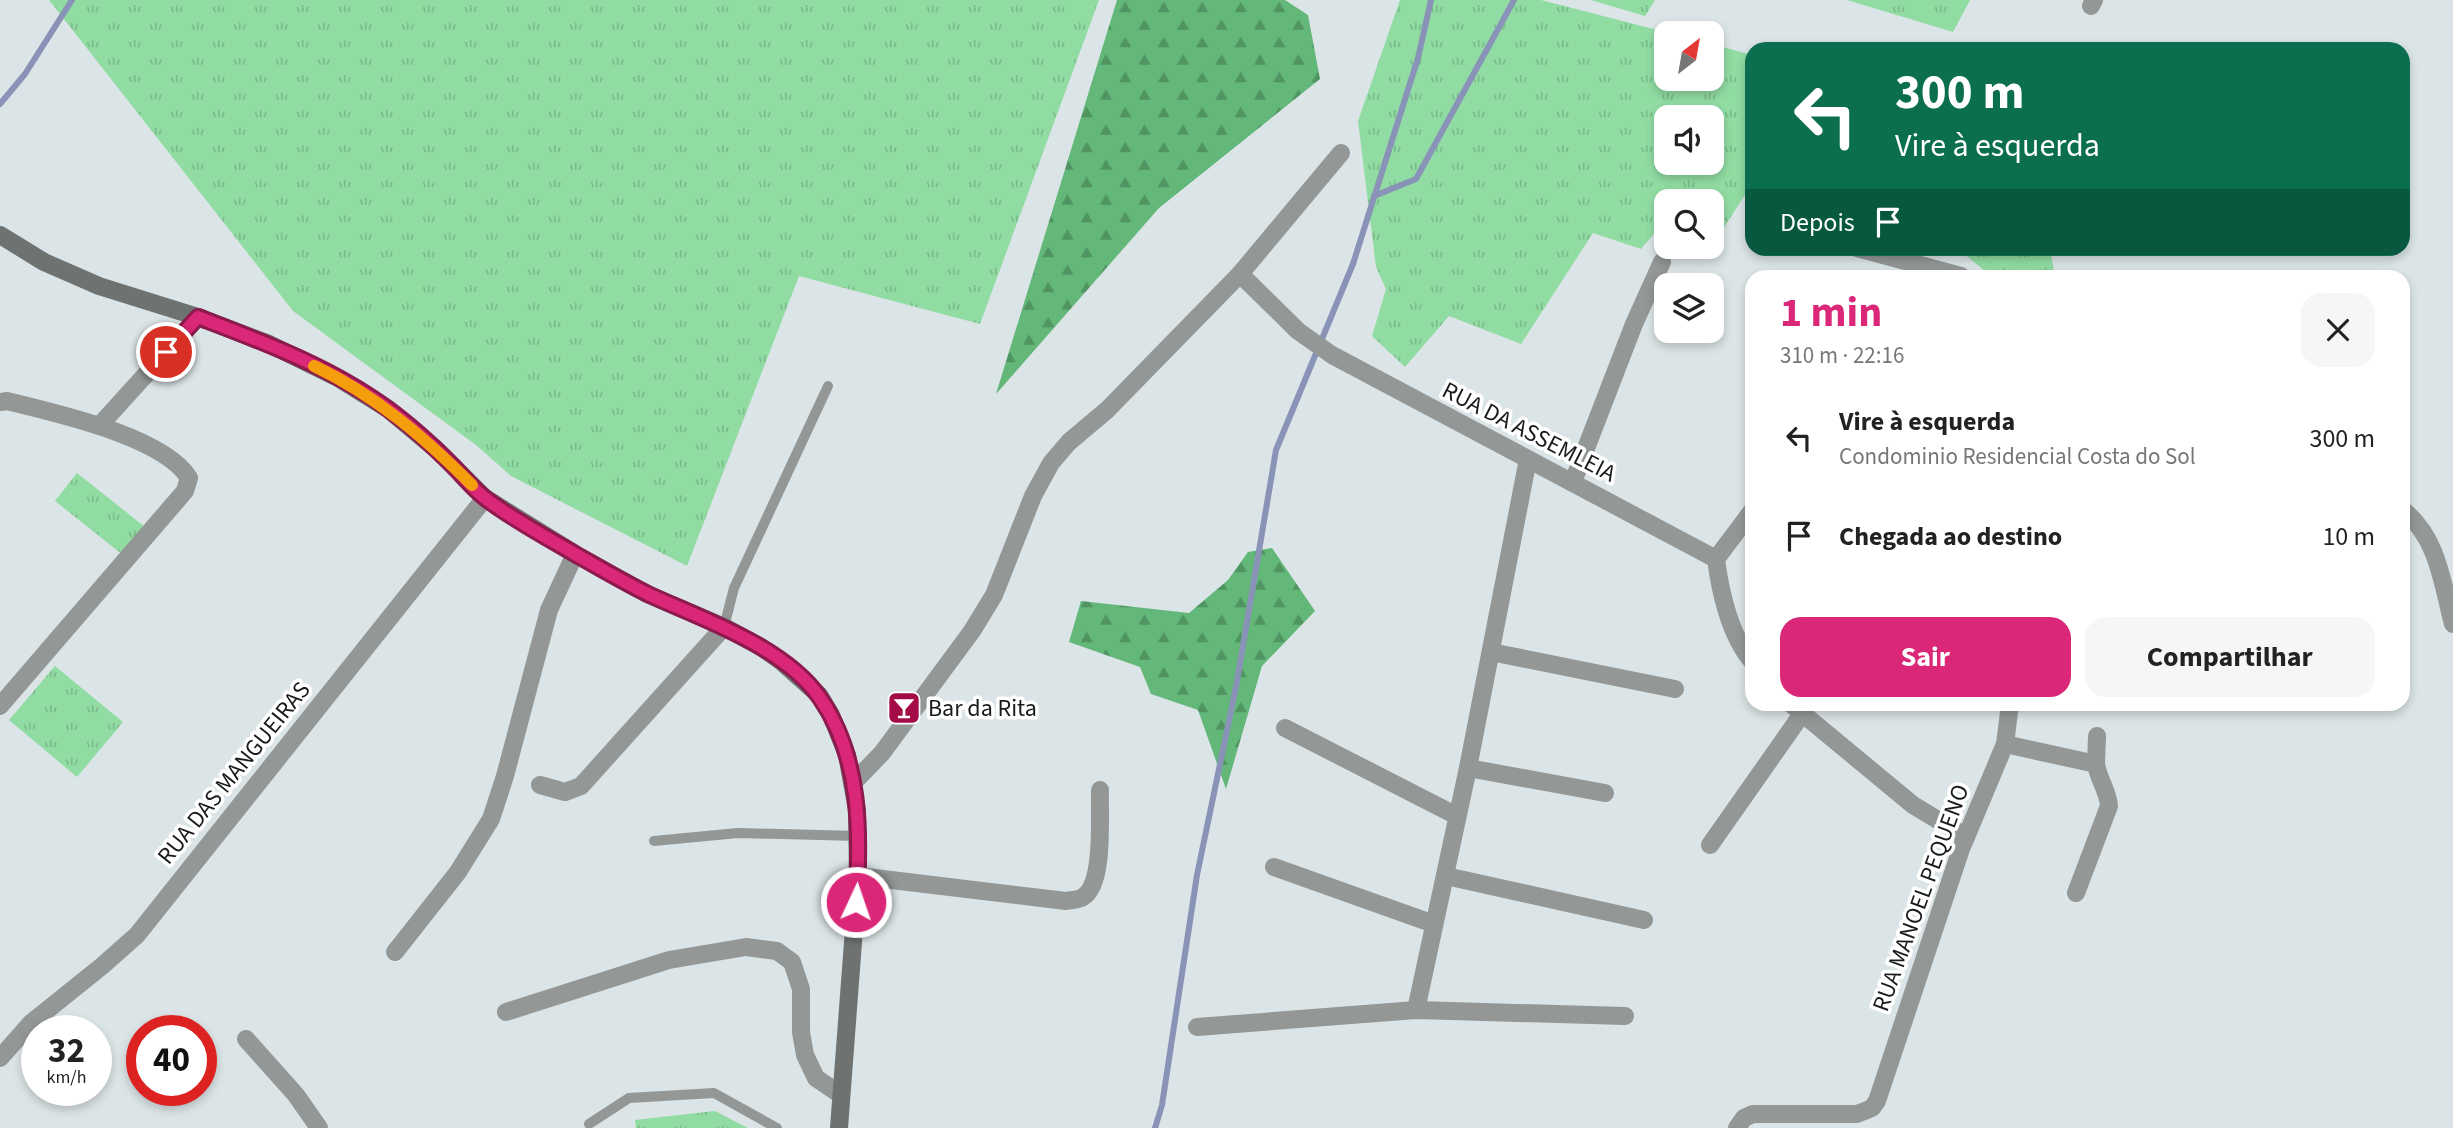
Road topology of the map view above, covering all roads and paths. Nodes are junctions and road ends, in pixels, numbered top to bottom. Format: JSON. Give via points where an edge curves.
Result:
{"nodes":[{"id":1,"x":1341,"y":153,"type":"dead end"},
{"id":2,"x":0,"y":235,"type":"edge"},
{"id":3,"x":1887,"y":256,"type":"edge"},
{"id":4,"x":1662,"y":262,"type":"dead end"},
{"id":5,"x":1939,"y":270,"type":"edge"},
{"id":6,"x":1240,"y":274,"type":"junction"},
{"id":7,"x":198,"y":317,"type":"junction"},
{"id":8,"x":828,"y":386,"type":"dead end"},
{"id":9,"x":0,"y":402,"type":"edge"},
{"id":10,"x":100,"y":425,"type":"junction"},
{"id":11,"x":1528,"y":459,"type":"junction"},
{"id":12,"x":1573,"y":482,"type":"junction"},
{"id":13,"x":485,"y":498,"type":"junction"},
{"id":14,"x":2410,"y":516,"type":"edge"},
{"id":15,"x":1745,"y":520,"type":"edge"},
{"id":16,"x":575,"y":554,"type":"junction"},
{"id":17,"x":1716,"y":559,"type":"junction"},
{"id":18,"x":2453,"y":624,"type":"edge"},
{"id":19,"x":724,"y":627,"type":"junction"},
{"id":20,"x":1745,"y":647,"type":"edge"},
{"id":21,"x":1491,"y":652,"type":"junction"},
{"id":22,"x":1675,"y":689,"type":"dead end"},
{"id":23,"x":0,"y":706,"type":"edge"},
{"id":24,"x":1796,"y":711,"type":"edge"},
{"id":25,"x":1799,"y":711,"type":"edge"},
{"id":26,"x":2009,"y":711,"type":"edge"},
{"id":27,"x":1285,"y":728,"type":"dead end"},
{"id":28,"x":2097,"y":736,"type":"dead end"},
{"id":29,"x":2005,"y":744,"type":"junction"},
{"id":30,"x":2096,"y":764,"type":"junction"},
{"id":31,"x":1468,"y":768,"type":"junction"},
{"id":32,"x":854,"y":782,"type":"junction"},
{"id":33,"x":540,"y":785,"type":"dead end"},
{"id":34,"x":1100,"y":790,"type":"dead end"},
{"id":35,"x":1605,"y":793,"type":"dead end"},
{"id":36,"x":1457,"y":816,"type":"junction"},
{"id":37,"x":858,"y":836,"type":"junction"},
{"id":38,"x":1966,"y":837,"type":"junction"},
{"id":39,"x":654,"y":841,"type":"dead end"},
{"id":40,"x":1710,"y":845,"type":"dead end"},
{"id":41,"x":1274,"y":867,"type":"dead end"},
{"id":42,"x":858,"y":876,"type":"junction"},
{"id":43,"x":1446,"y":876,"type":"junction"},
{"id":44,"x":2076,"y":893,"type":"dead end"},
{"id":45,"x":1644,"y":920,"type":"dead end"},
{"id":46,"x":1434,"y":925,"type":"junction"},
{"id":47,"x":395,"y":952,"type":"dead end"},
{"id":48,"x":1416,"y":1010,"type":"junction"},
{"id":49,"x":506,"y":1012,"type":"dead end"},
{"id":50,"x":1625,"y":1016,"type":"dead end"},
{"id":51,"x":1197,"y":1027,"type":"dead end"},
{"id":52,"x":246,"y":1039,"type":"dead end"},
{"id":53,"x":0,"y":1058,"type":"edge"},
{"id":54,"x":841,"y":1096,"type":"junction"},
{"id":55,"x":589,"y":1124,"type":"dead end"},
{"id":56,"x":319,"y":1128,"type":"edge"},
{"id":57,"x":778,"y":1128,"type":"edge"},
{"id":58,"x":839,"y":1128,"type":"edge"},
{"id":59,"x":1737,"y":1128,"type":"edge"}],
"edges":[{"from":1,"to":6,"type":"street"},
{"from":2,"to":7,"type":"street","via":[[44,262],[99,286]]},
{"from":3,"to":5,"type":"street"},
{"from":4,"to":12,"type":"street"},
{"from":6,"to":11,"type":"street","name":"RUA DA ASSEMLEIA","via":[[1298,331],[1332,355]]},
{"from":6,"to":32,"type":"street","via":[[1051,463],[994,595],[972,631],[882,753]]},
{"from":7,"to":10,"type":"street"},
{"from":7,"to":13,"type":"street","via":[[269,344],[388,409]]},
{"from":8,"to":19,"type":"lane","via":[[734,588]]},
{"from":9,"to":10,"type":"street"},
{"from":10,"to":23,"type":"street","via":[[182,467],[189,478],[185,491]]},
{"from":11,"to":12,"type":"street","name":"RUA DA ASSEMLEIA"},
{"from":11,"to":21,"type":"street"},
{"from":12,"to":17,"type":"street","name":"RUA DA ASSEMLEIA"},
{"from":13,"to":16,"type":"street"},
{"from":13,"to":53,"type":"street","name":"RUA DAS MANGUEIRAS","via":[[137,935],[32,1023]]},
{"from":14,"to":18,"type":"street","via":[[2418,522],[2437,560]]},
{"from":15,"to":17,"type":"street"},
{"from":16,"to":19,"type":"street","via":[[647,594]]},
{"from":16,"to":47,"type":"street","via":[[549,610],[491,819],[458,872]]},
{"from":17,"to":20,"type":"street","via":[[1730,618]]},
{"from":19,"to":32,"type":"street","via":[[782,662],[818,695],[840,734]]},
{"from":19,"to":33,"type":"street","via":[[582,786],[565,792]]},
{"from":21,"to":22,"type":"street"},
{"from":21,"to":31,"type":"street"},
{"from":24,"to":40,"type":"street"},
{"from":25,"to":38,"type":"street","via":[[1913,805]]},
{"from":26,"to":29,"type":"street","name":"RUA MANOEL PEQUENO"},
{"from":27,"to":36,"type":"street"},
{"from":28,"to":30,"type":"street"},
{"from":29,"to":30,"type":"street"},
{"from":29,"to":38,"type":"street","name":"RUA MANOEL PEQUENO"},
{"from":30,"to":44,"type":"street","via":[[2109,806]]},
{"from":31,"to":35,"type":"street"},
{"from":31,"to":36,"type":"street"},
{"from":32,"to":37,"type":"street"},
{"from":34,"to":42,"type":"street","via":[[1097,870],[1093,885],[1082,897],[1066,901]]},
{"from":36,"to":43,"type":"street"},
{"from":37,"to":39,"type":"lane","via":[[738,833]]},
{"from":37,"to":42,"type":"street"},
{"from":38,"to":59,"type":"street","name":"RUA MANOEL PEQUENO","via":[[1872,1108],[1857,1114],[1753,1114]]},
{"from":41,"to":46,"type":"street"},
{"from":42,"to":54,"type":"street"},
{"from":43,"to":45,"type":"street"},
{"from":43,"to":46,"type":"street"},
{"from":46,"to":48,"type":"street"},
{"from":48,"to":50,"type":"street"},
{"from":48,"to":51,"type":"street"},
{"from":49,"to":54,"type":"street","via":[[669,960],[746,947],[776,951],[792,962],[801,989],[805,1055],[816,1079]]},
{"from":52,"to":56,"type":"street"},
{"from":54,"to":58,"type":"street"},
{"from":55,"to":57,"type":"lane","via":[[629,1098],[714,1093]]}]}
